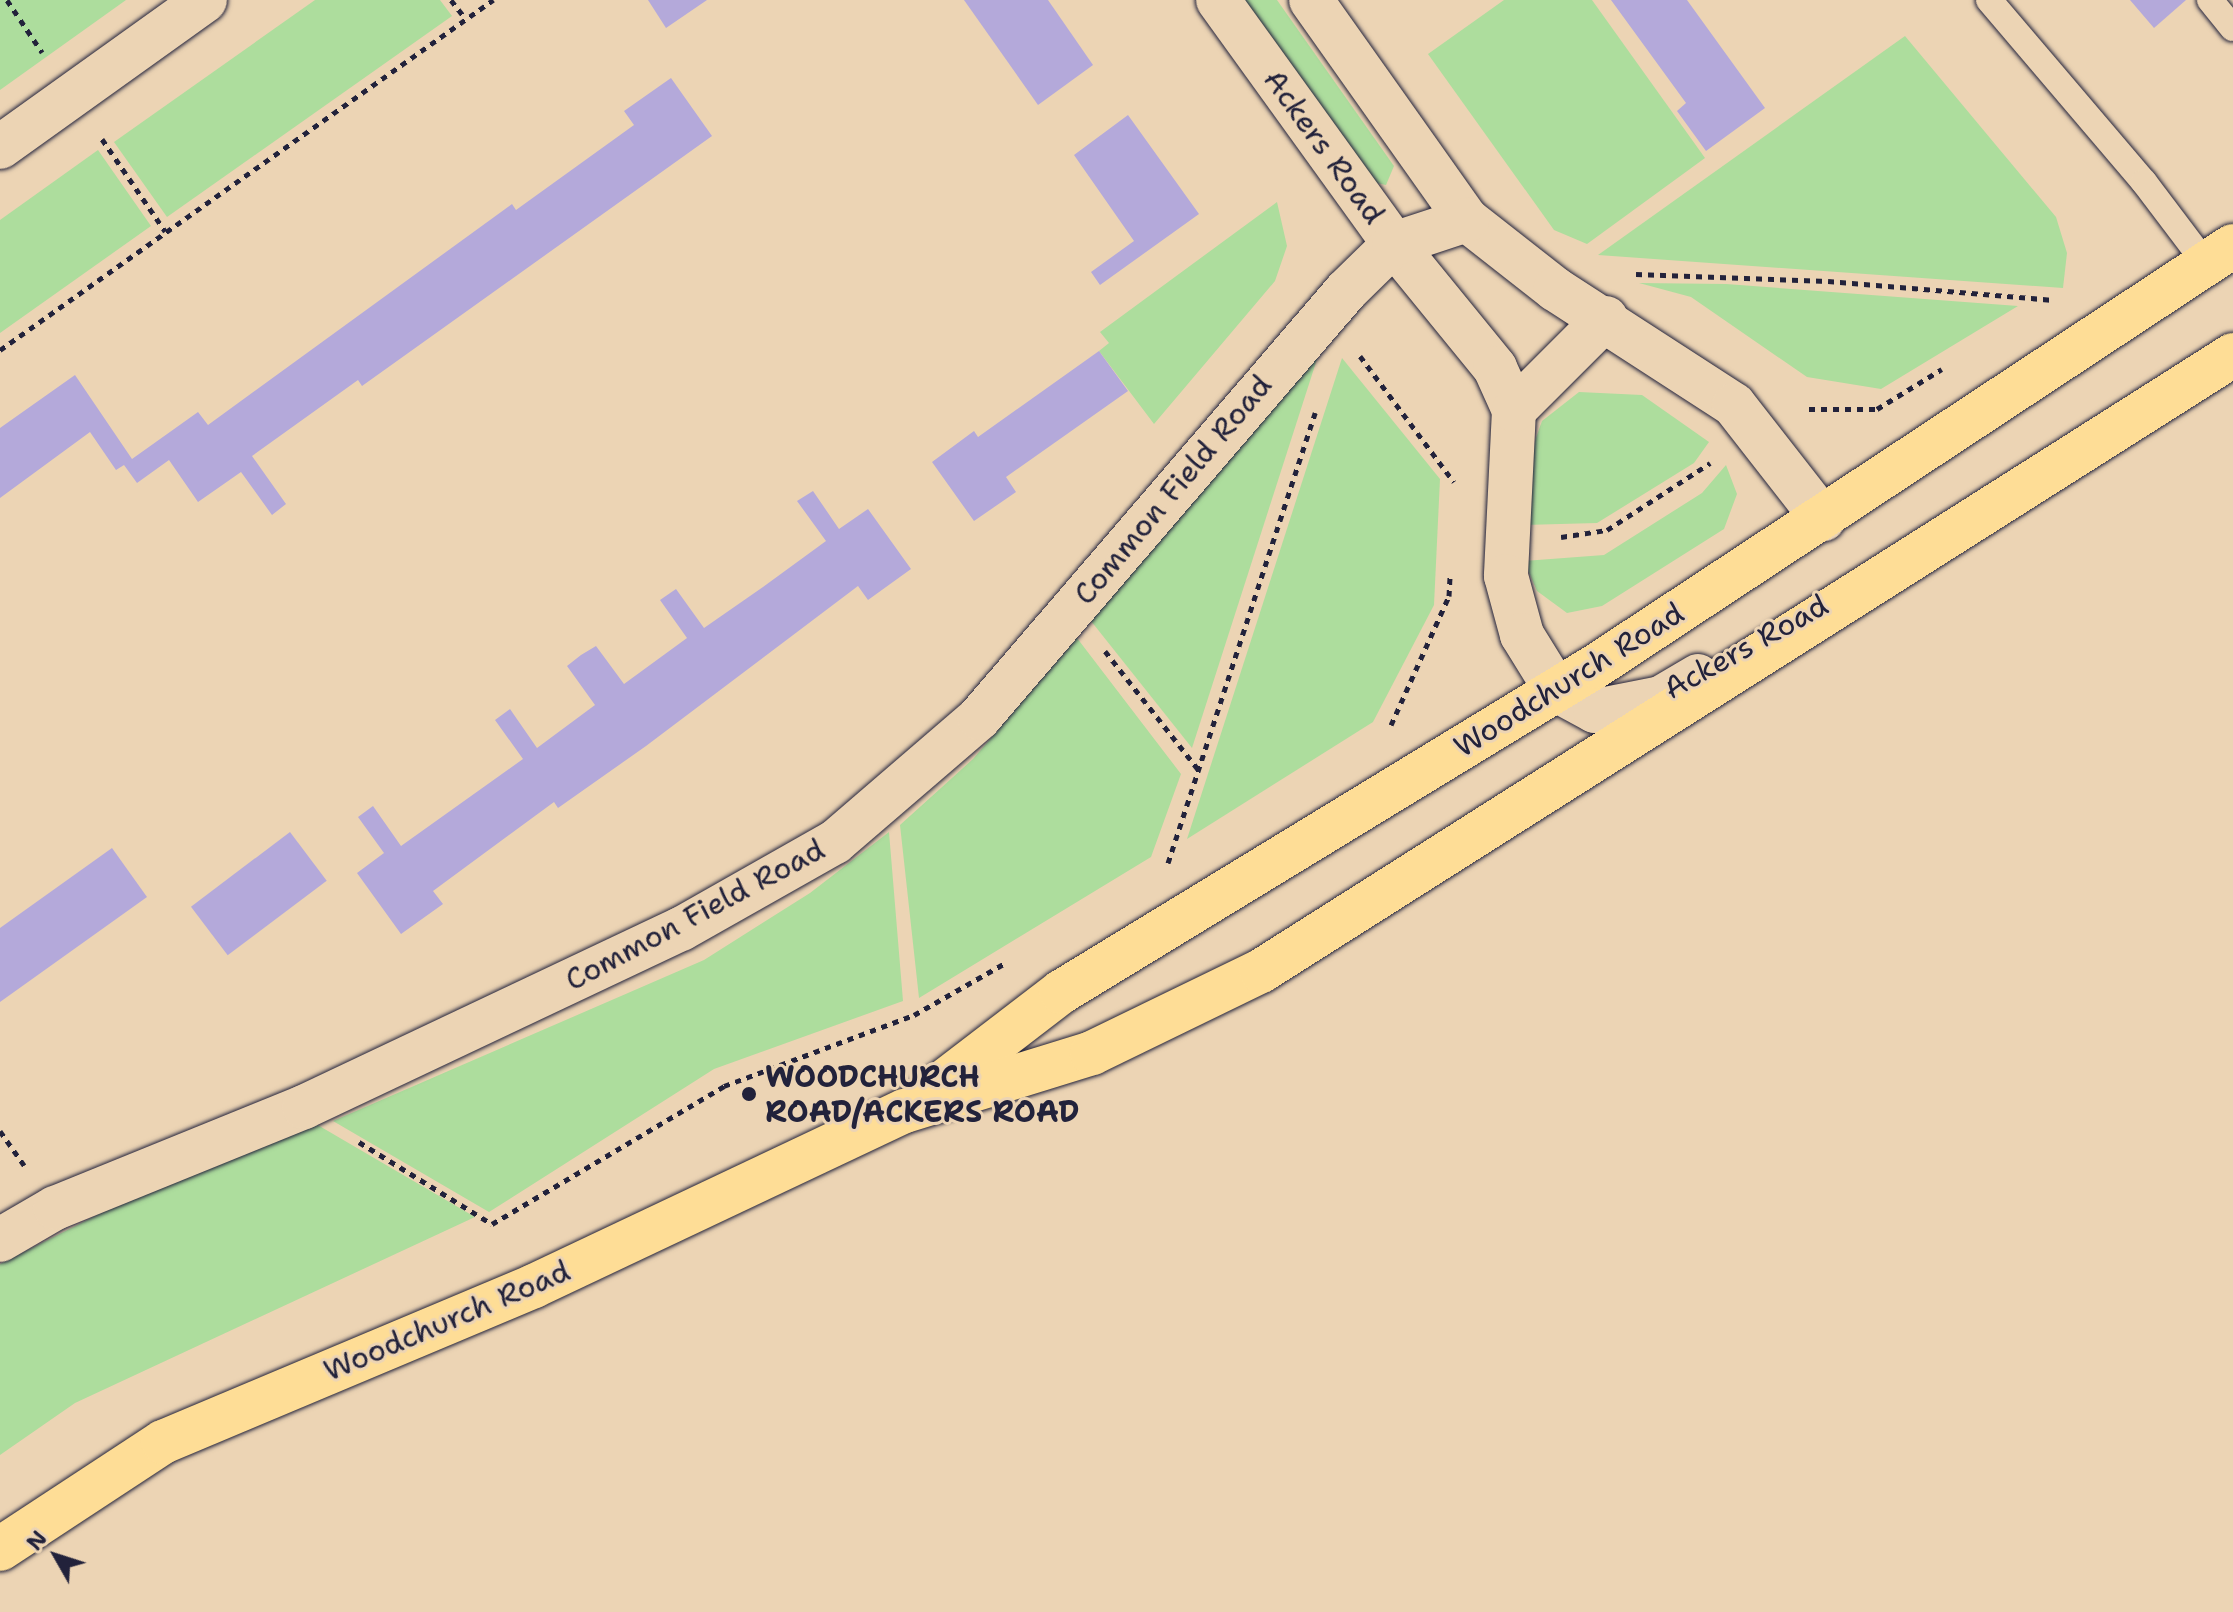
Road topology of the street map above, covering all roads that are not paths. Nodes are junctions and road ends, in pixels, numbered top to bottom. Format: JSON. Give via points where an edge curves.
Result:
{"nodes":[{"id":1,"x":205,"y":0,"type":"edge"},
{"id":2,"x":1218,"y":0,"type":"edge"},
{"id":3,"x":1311,"y":0,"type":"edge"},
{"id":4,"x":1989,"y":0,"type":"edge"},
{"id":5,"x":2210,"y":0,"type":"edge"},
{"id":6,"x":2233,"y":28,"type":"edge"},
{"id":7,"x":0,"y":147,"type":"edge"},
{"id":8,"x":1467,"y":220,"type":"junction"},
{"id":9,"x":1394,"y":244,"type":"junction"},
{"id":10,"x":2224,"y":260,"type":"edge"},
{"id":11,"x":1606,"y":318,"type":"junction"},
{"id":12,"x":2233,"y":355,"type":"edge"},
{"id":13,"x":1514,"y":410,"type":"junction"},
{"id":14,"x":1823,"y":519,"type":"junction"},
{"id":15,"x":1975,"y":521,"type":"junction"},
{"id":16,"x":1556,"y":690,"type":"junction"},
{"id":17,"x":905,"y":1111,"type":"junction"},
{"id":18,"x":0,"y":1240,"type":"edge"},
{"id":19,"x":0,"y":1549,"type":"edge"}],
"edges":[{"from":1,"to":7,"type":"street"},
{"from":2,"to":9,"type":"street","name":"Ackers Road"},
{"from":3,"to":8,"type":"street"},
{"from":4,"to":10,"type":"lane","via":[[2144,182]]},
{"from":5,"to":6,"type":"lane"},
{"from":8,"to":9,"type":"street","name":"Common Field Road"},
{"from":8,"to":11,"type":"street","via":[[1555,289]]},
{"from":9,"to":13,"type":"street","name":"Ackers Road","via":[[1495,368]]},
{"from":9,"to":18,"type":"street","name":"Common Field Road","via":[[1299,339],[979,718],[835,842],[681,929],[304,1107],[55,1208]]},
{"from":10,"to":14,"type":"main road","name":"Woodchurch Road","via":[[2081,346]]},
{"from":11,"to":13,"type":"street"},
{"from":11,"to":14,"type":"street","via":[[1734,405]]},
{"from":12,"to":15,"type":"main road","name":"Woodchurch Road"},
{"from":13,"to":16,"type":"street","name":"Ackers Road","via":[[1506,576],[1522,635]]},
{"from":14,"to":16,"type":"main road","name":"Woodchurch Road"},
{"from":15,"to":16,"type":"street","name":"Ackers Road","via":[[1661,698],[1595,711]]},
{"from":15,"to":17,"type":"main road","name":"Woodchurch Road","via":[[1261,971],[1092,1053]]},
{"from":16,"to":17,"type":"main road","name":"Woodchurch Road","via":[[1061,992]]},
{"from":17,"to":19,"type":"main road","name":"Woodchurch Road","via":[[534,1286],[163,1442]]}]}
